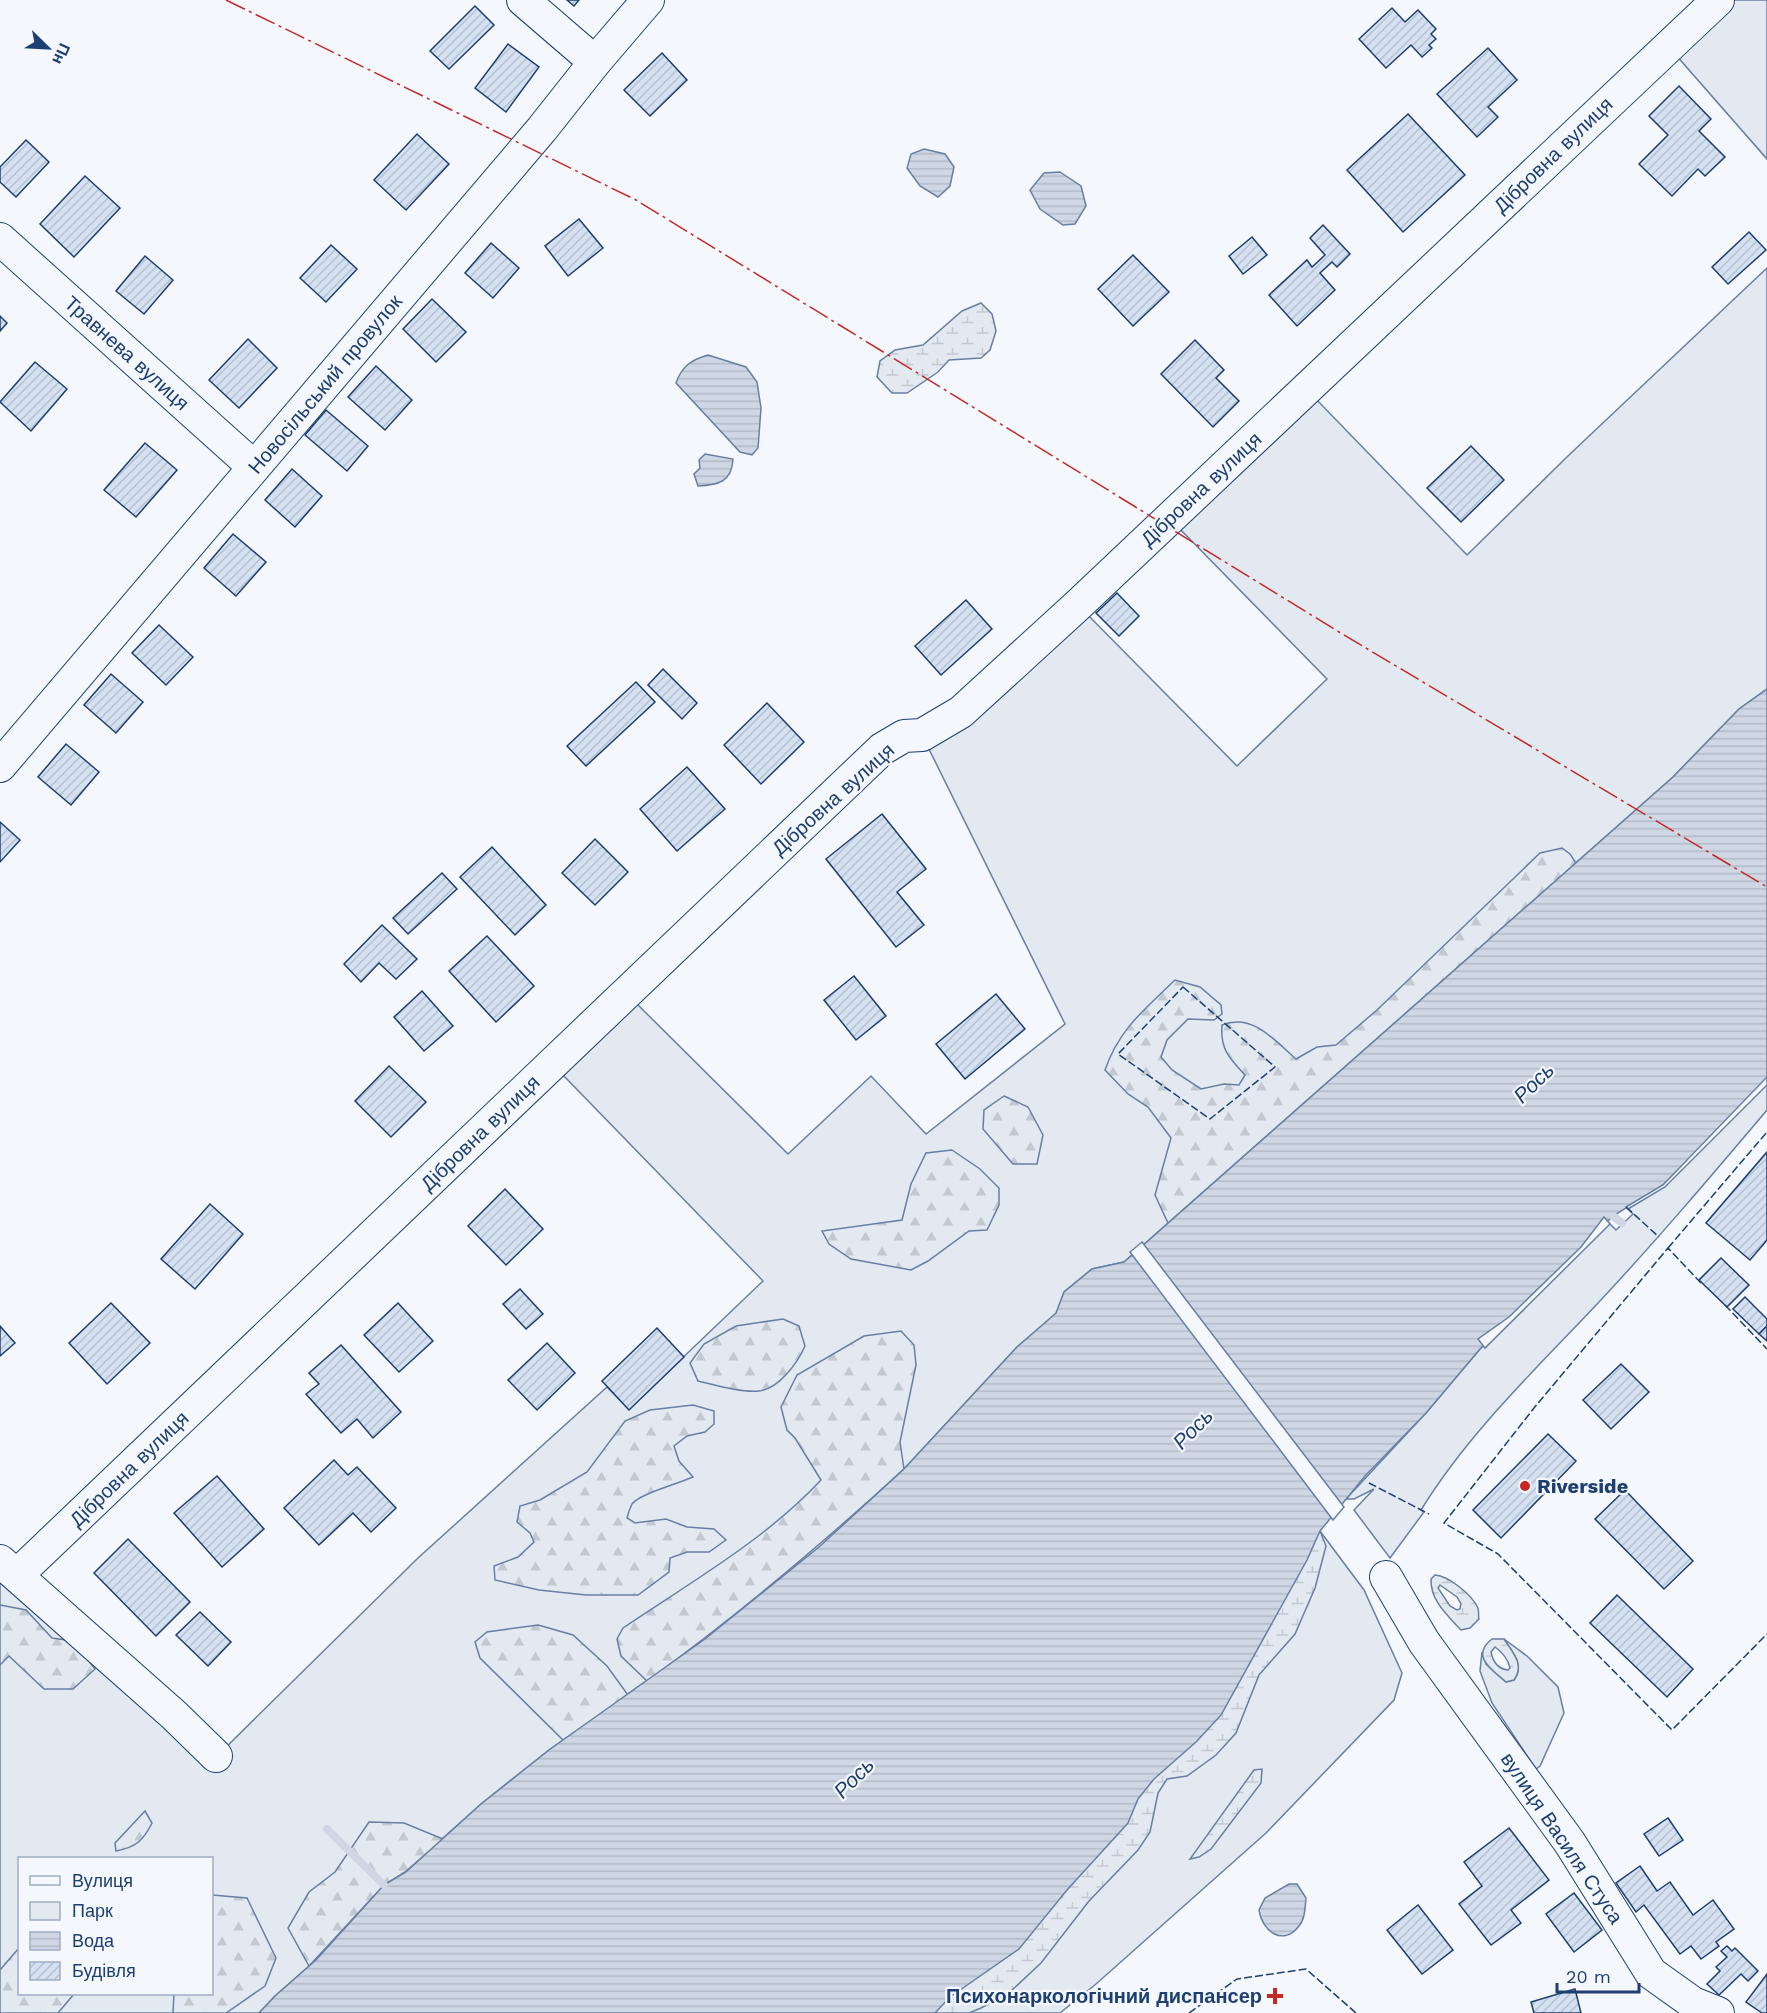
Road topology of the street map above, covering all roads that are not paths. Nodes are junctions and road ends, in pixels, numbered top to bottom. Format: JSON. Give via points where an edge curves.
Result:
{"nodes":[{"id":1,"x":523,"y":0,"type":"edge"},
{"id":2,"x":648,"y":0,"type":"edge"},
{"id":3,"x":1718,"y":0,"type":"edge"},
{"id":4,"x":595,"y":62,"type":"junction"},
{"id":5,"x":0,"y":239,"type":"edge"},
{"id":6,"x":254,"y":467,"type":"junction"},
{"id":7,"x":0,"y":766,"type":"edge"},
{"id":8,"x":9,"y":1568,"type":"edge"},
{"id":9,"x":1386,"y":1577,"type":"dead end"},
{"id":10,"x":216,"y":1756,"type":"dead end"},
{"id":11,"x":1718,"y":2013,"type":"edge"}],
"edges":[{"from":1,"to":4,"type":"street"},
{"from":2,"to":4,"type":"street","name":"Новосільський провулок"},
{"from":3,"to":8,"type":"street","name":"Дібровна вулиця","via":[[961,712],[922,735],[904,736],[882,749]]},
{"from":4,"to":6,"type":"street","name":"Новосільський провулок"},
{"from":5,"to":6,"type":"street","name":"Травнева вулиця"},
{"from":6,"to":7,"type":"street","name":"Новосільський провулок"},
{"from":8,"to":10,"type":"street"},
{"from":9,"to":11,"type":"street","name":"вулиця Василя Стуса","via":[[1424,1642],[1570,1843],[1651,1973],[1693,2003]]}]}
